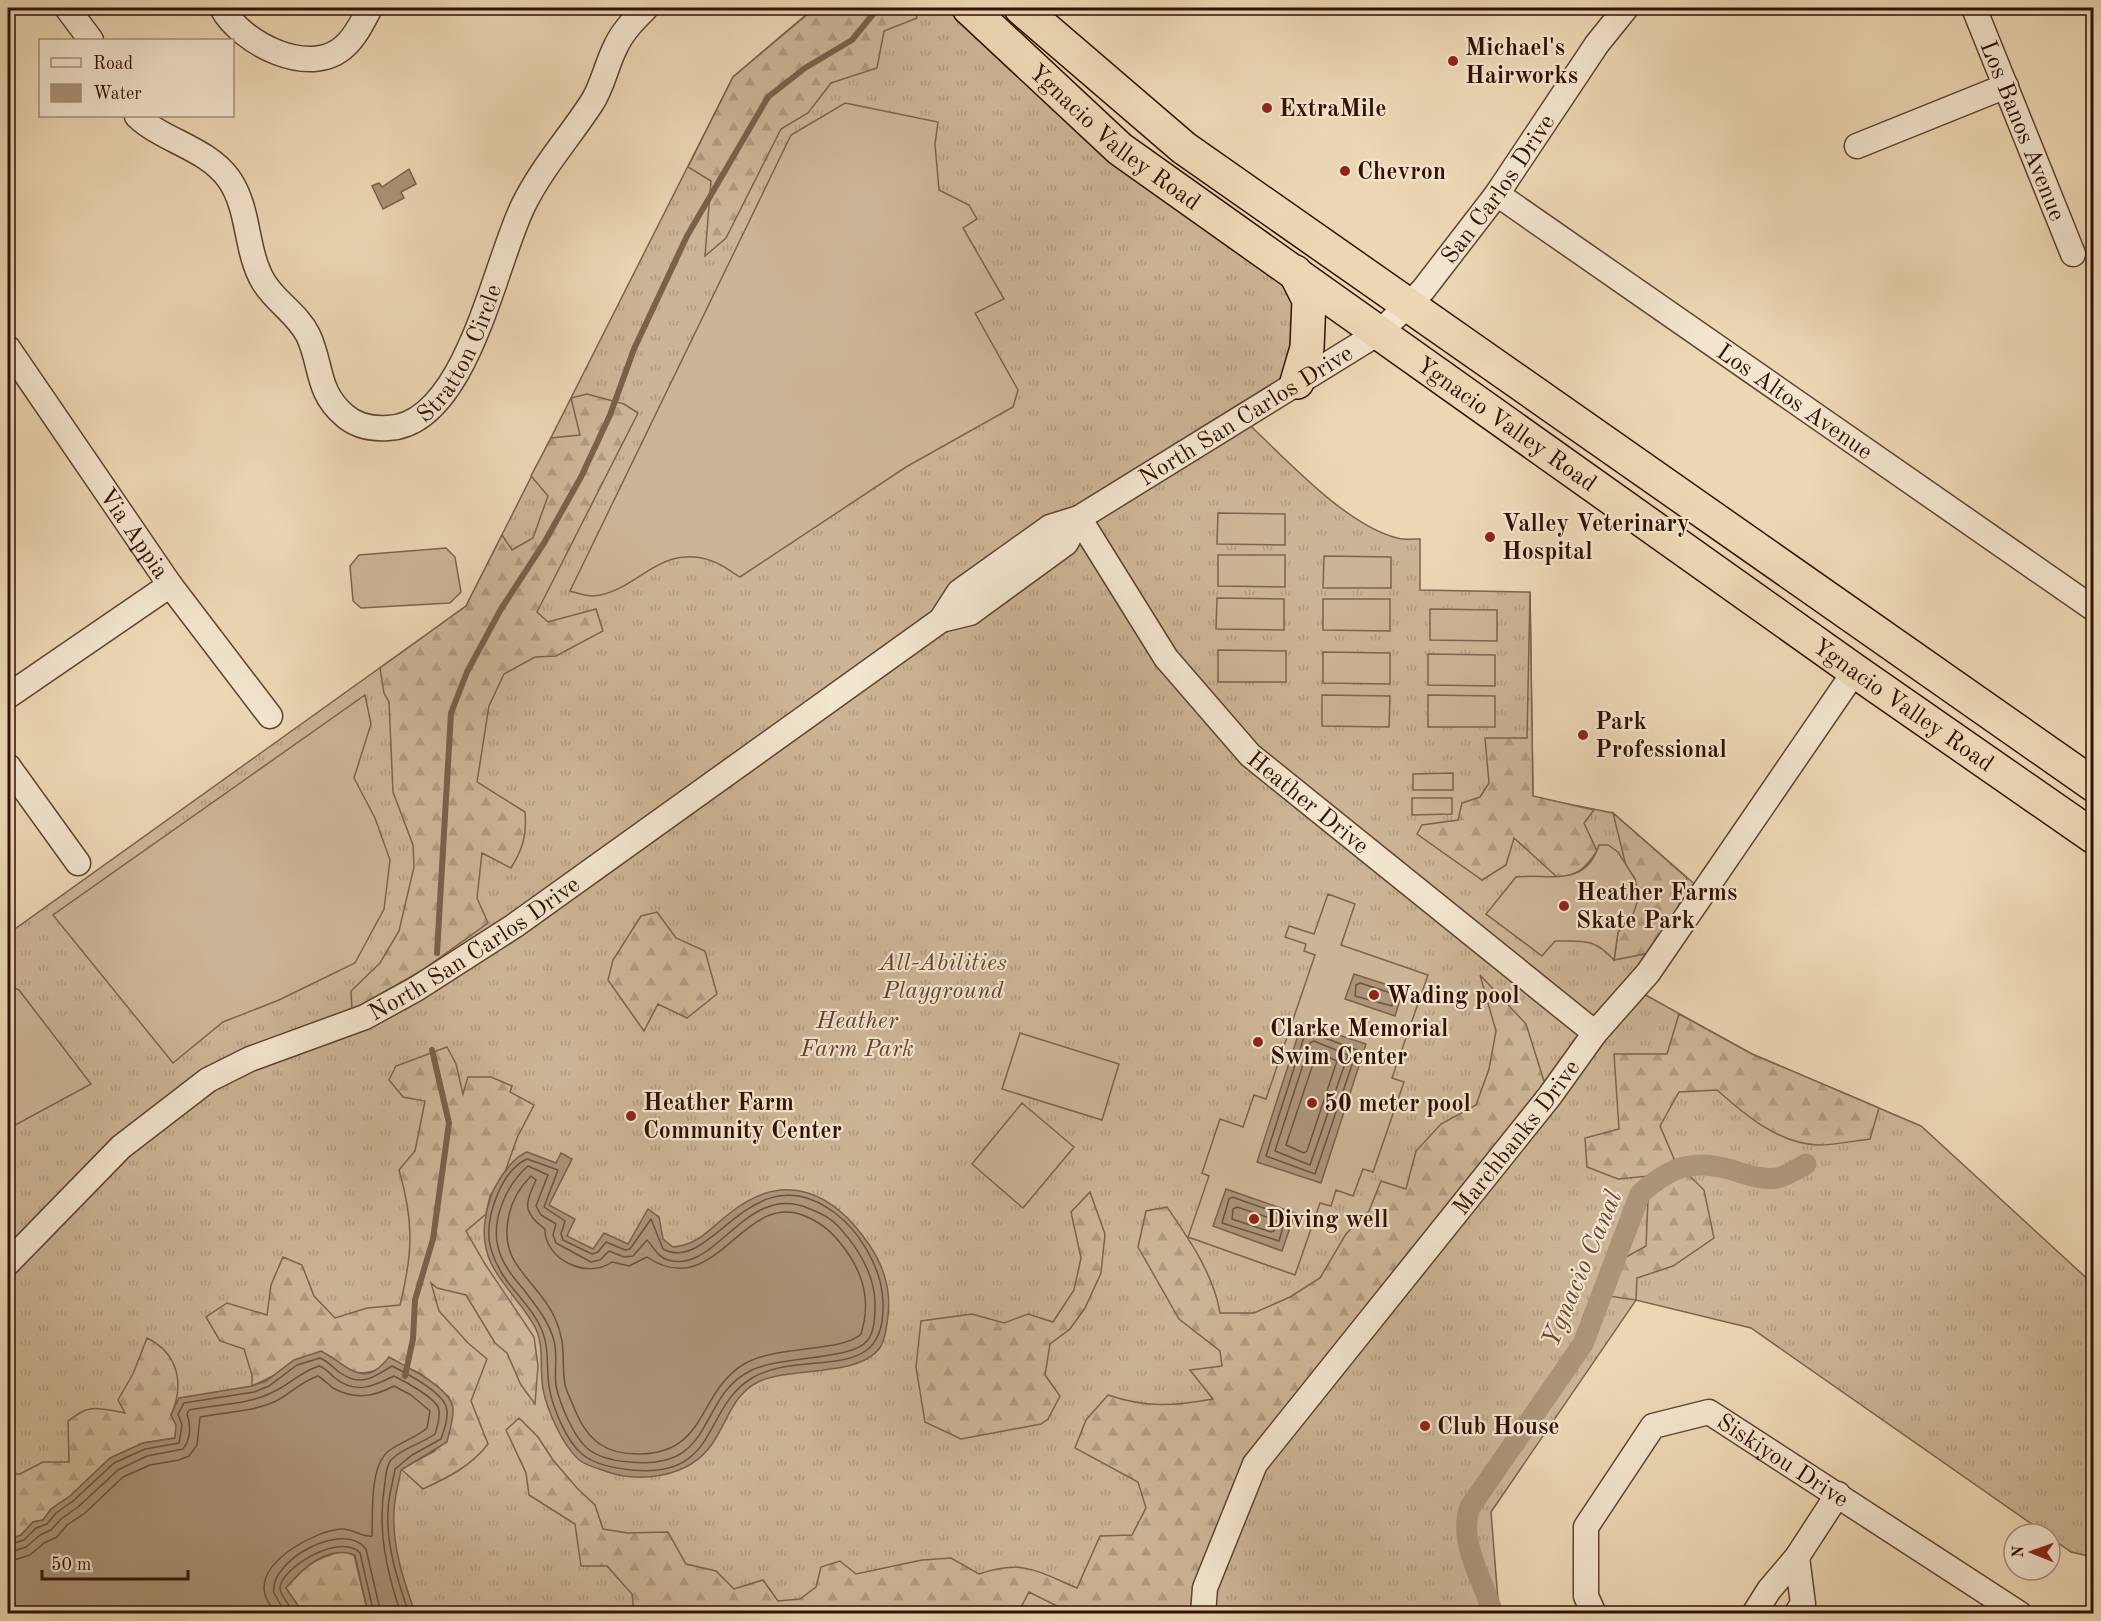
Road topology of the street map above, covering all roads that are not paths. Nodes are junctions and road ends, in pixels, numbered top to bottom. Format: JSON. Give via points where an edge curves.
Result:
{"nodes":[{"id":1,"x":67,"y":8,"type":"edge"},
{"id":2,"x":222,"y":8,"type":"edge"},
{"id":3,"x":370,"y":8,"type":"edge"},
{"id":4,"x":646,"y":8,"type":"edge"},
{"id":5,"x":969,"y":8,"type":"edge"},
{"id":6,"x":984,"y":8,"type":"edge"},
{"id":7,"x":1021,"y":8,"type":"edge"},
{"id":8,"x":1626,"y":8,"type":"edge"},
{"id":9,"x":1974,"y":8,"type":"edge"},
{"id":10,"x":90,"y":39,"type":"edge"},
{"id":11,"x":1075,"y":56,"type":"junction"},
{"id":12,"x":2006,"y":86,"type":"junction"},
{"id":13,"x":138,"y":117,"type":"edge"},
{"id":14,"x":1857,"y":146,"type":"dead end"},
{"id":15,"x":1497,"y":194,"type":"junction"},
{"id":16,"x":2073,"y":254,"type":"dead end"},
{"id":17,"x":1295,"y":272,"type":"junction"},
{"id":18,"x":1406,"y":306,"type":"junction"},
{"id":19,"x":1380,"y":332,"type":"junction"},
{"id":20,"x":8,"y":348,"type":"edge"},
{"id":21,"x":1297,"y":382,"type":"junction"},
{"id":22,"x":1079,"y":518,"type":"junction"},
{"id":23,"x":170,"y":585,"type":"junction"},
{"id":24,"x":2094,"y":609,"type":"edge"},
{"id":25,"x":1855,"y":671,"type":"junction"},
{"id":26,"x":8,"y":696,"type":"edge"},
{"id":27,"x":270,"y":716,"type":"dead end"},
{"id":28,"x":8,"y":766,"type":"edge"},
{"id":29,"x":2094,"y":785,"type":"edge"},
{"id":30,"x":2094,"y":837,"type":"edge"},
{"id":31,"x":78,"y":863,"type":"dead end"},
{"id":32,"x":1595,"y":1033,"type":"junction"},
{"id":33,"x":8,"y":1263,"type":"edge"},
{"id":34,"x":1838,"y":1494,"type":"junction"},
{"id":35,"x":1797,"y":1557,"type":"junction"},
{"id":36,"x":1988,"y":1605,"type":"edge"},
{"id":37,"x":1203,"y":1614,"type":"edge"},
{"id":38,"x":1594,"y":1614,"type":"edge"},
{"id":39,"x":1754,"y":1614,"type":"edge"},
{"id":40,"x":1797,"y":1614,"type":"edge"},
{"id":41,"x":2020,"y":1614,"type":"edge"}],
"edges":[{"from":1,"to":10,"type":"street"},
{"from":2,"to":3,"type":"street","via":[[229,21],[261,46],[317,59],[344,47]]},
{"from":4,"to":13,"type":"street","name":"Stratton Circle","via":[[629,24],[592,102],[524,203],[462,366],[432,408],[408,425],[375,429],[359,424],[339,410],[323,387],[309,337],[263,281],[243,209],[228,177],[204,156]]},
{"from":5,"to":17,"type":"highway","name":"Ygnacio Valley Road","via":[[1120,148]]},
{"from":6,"to":11,"type":"highway","via":[[1051,67],[1062,66]]},
{"from":7,"to":11,"type":"highway","name":"Ygnacio Valley Road"},
{"from":8,"to":15,"type":"street","name":"San Carlos Drive","via":[[1602,37]]},
{"from":9,"to":12,"type":"street","name":"Los Banos Avenue"},
{"from":11,"to":18,"type":"highway","name":"Ygnacio Valley Road","via":[[1184,148]]},
{"from":12,"to":14,"type":"street"},
{"from":12,"to":16,"type":"street","name":"Los Banos Avenue"},
{"from":15,"to":18,"type":"street","name":"San Carlos Drive","via":[[1423,290]]},
{"from":15,"to":24,"type":"street","name":"Los Altos Avenue"},
{"from":17,"to":19,"type":"highway","name":"Ygnacio Valley Road"},
{"from":17,"to":21,"type":"highway","via":[[1309,300],[1306,348]]},
{"from":18,"to":19,"type":"street","name":"North San Carlos Drive"},
{"from":18,"to":29,"type":"highway","name":"Ygnacio Valley Road"},
{"from":19,"to":21,"type":"street","name":"North San Carlos Drive"},
{"from":19,"to":25,"type":"highway","name":"Ygnacio Valley Road"},
{"from":20,"to":23,"type":"street","name":"Via Appia"},
{"from":21,"to":22,"type":"street","name":"North San Carlos Drive"},
{"from":22,"to":32,"type":"street","name":"Heather Drive","via":[[1166,658],[1250,755]]},
{"from":22,"to":33,"type":"street","name":"North San Carlos Drive","via":[[1050,527],[959,592],[941,620],[514,926],[365,1017],[250,1059],[208,1080],[121,1147]]},
{"from":23,"to":26,"type":"street","name":"Via Appia"},
{"from":23,"to":27,"type":"street"},
{"from":25,"to":30,"type":"highway","name":"Ygnacio Valley Road"},
{"from":25,"to":32,"type":"street","name":"Marchbanks Drive","via":[[1648,973]]},
{"from":28,"to":31,"type":"street"},
{"from":32,"to":37,"type":"street","name":"Marchbanks Drive","via":[[1550,1097],[1256,1464],[1205,1588]]},
{"from":34,"to":35,"type":"street"},
{"from":34,"to":36,"type":"street","name":"Siskiyou Drive"},
{"from":34,"to":38,"type":"street","name":"Siskiyou Drive","via":[[1709,1412],[1653,1426],[1586,1527],[1586,1596]]},
{"from":35,"to":39,"type":"street"},
{"from":35,"to":40,"type":"street","via":[[1803,1604]]},
{"from":36,"to":41,"type":"street","name":"Siskiyou Drive"}]}
